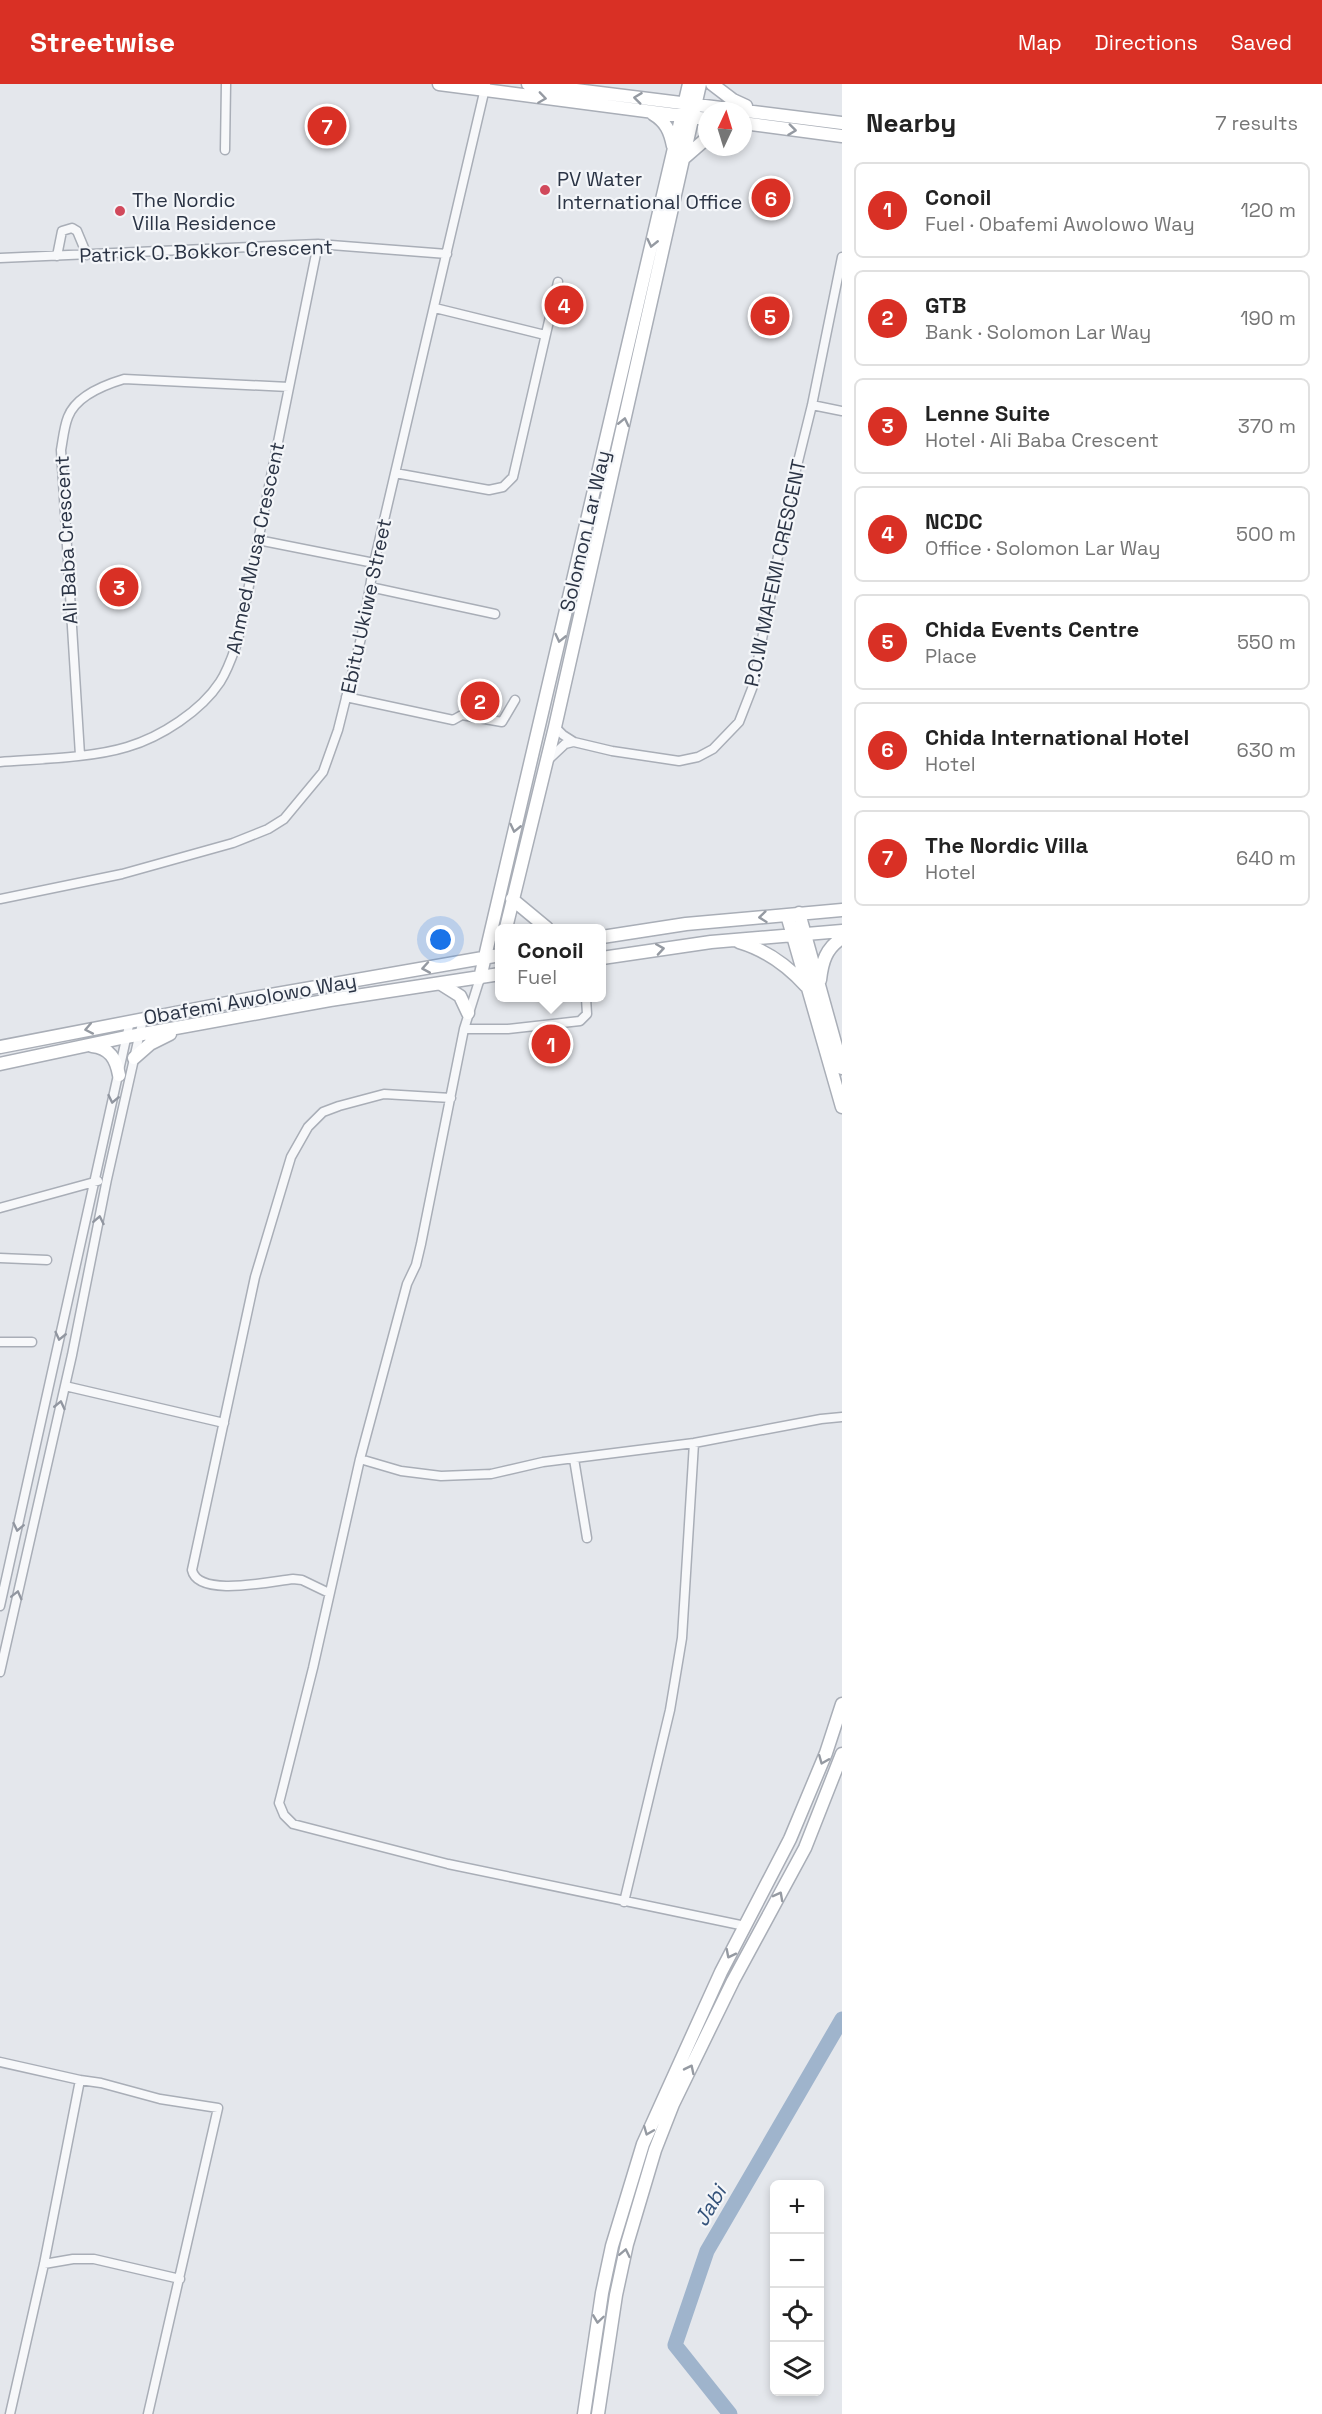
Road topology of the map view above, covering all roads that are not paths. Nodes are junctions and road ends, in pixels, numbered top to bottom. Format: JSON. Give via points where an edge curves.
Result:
{"nodes":[{"id":1,"x":226,"y":84,"type":"edge"},
{"id":2,"x":439,"y":84,"type":"edge"},
{"id":3,"x":528,"y":84,"type":"edge"},
{"id":4,"x":684,"y":84,"type":"edge"},
{"id":5,"x":689,"y":84,"type":"edge"},
{"id":6,"x":700,"y":84,"type":"edge"},
{"id":7,"x":712,"y":84,"type":"edge"},
{"id":8,"x":485,"y":87,"type":"edge"},
{"id":9,"x":661,"y":100,"type":"junction"},
{"id":10,"x":689,"y":110,"type":"junction"},
{"id":11,"x":650,"y":112,"type":"junction"},
{"id":12,"x":842,"y":113,"type":"edge"},
{"id":13,"x":698,"y":114,"type":"edge"},
{"id":14,"x":768,"y":114,"type":"junction"},
{"id":15,"x":823,"y":121,"type":"junction"},
{"id":16,"x":842,"y":123,"type":"edge"},
{"id":17,"x":752,"y":124,"type":"edge"},
{"id":18,"x":842,"y":136,"type":"edge"},
{"id":19,"x":698,"y":146,"type":"edge"},
{"id":20,"x":225,"y":150,"type":"dead end"},
{"id":21,"x":674,"y":150,"type":"junction"},
{"id":22,"x":683,"y":159,"type":"junction"},
{"id":23,"x":318,"y":244,"type":"junction"},
{"id":24,"x":447,"y":254,"type":"junction"},
{"id":25,"x":87,"y":255,"type":"junction"},
{"id":26,"x":57,"y":256,"type":"junction"},
{"id":27,"x":842,"y":257,"type":"edge"},
{"id":28,"x":0,"y":258,"type":"edge"},
{"id":29,"x":558,"y":282,"type":"dead end"},
{"id":30,"x":435,"y":308,"type":"junction"},
{"id":31,"x":545,"y":335,"type":"junction"},
{"id":32,"x":289,"y":387,"type":"junction"},
{"id":33,"x":812,"y":405,"type":"junction"},
{"id":34,"x":842,"y":411,"type":"edge"},
{"id":35,"x":395,"y":473,"type":"junction"},
{"id":36,"x":258,"y":540,"type":"junction"},
{"id":37,"x":374,"y":563,"type":"junction"},
{"id":38,"x":370,"y":586,"type":"junction"},
{"id":39,"x":495,"y":614,"type":"dead end"},
{"id":40,"x":346,"y":698,"type":"junction"},
{"id":41,"x":515,"y":700,"type":"dead end"},
{"id":42,"x":555,"y":727,"type":"junction"},
{"id":43,"x":574,"y":742,"type":"junction"},
{"id":44,"x":80,"y":755,"type":"junction"},
{"id":45,"x":547,"y":760,"type":"junction"},
{"id":46,"x":0,"y":762,"type":"edge"},
{"id":47,"x":0,"y":899,"type":"edge"},
{"id":48,"x":512,"y":899,"type":"junction"},
{"id":49,"x":842,"y":910,"type":"edge"},
{"id":50,"x":793,"y":914,"type":"junction"},
{"id":51,"x":507,"y":924,"type":"edge"},
{"id":52,"x":542,"y":924,"type":"edge"},
{"id":53,"x":842,"y":931,"type":"edge"},
{"id":54,"x":798,"y":934,"type":"junction"},
{"id":55,"x":606,"y":936,"type":"edge"},
{"id":56,"x":842,"y":938,"type":"edge"},
{"id":57,"x":732,"y":940,"type":"junction"},
{"id":58,"x":495,"y":957,"type":"edge"},
{"id":59,"x":606,"y":957,"type":"edge"},
{"id":60,"x":483,"y":958,"type":"junction"},
{"id":61,"x":495,"y":976,"type":"edge"},
{"id":62,"x":480,"y":978,"type":"junction"},
{"id":63,"x":440,"y":984,"type":"junction"},
{"id":64,"x":814,"y":988,"type":"junction"},
{"id":65,"x":586,"y":1002,"type":"edge"},
{"id":66,"x":468,"y":1013,"type":"junction"},
{"id":67,"x":136,"y":1020,"type":"junction"},
{"id":68,"x":193,"y":1025,"type":"junction"},
{"id":69,"x":464,"y":1029,"type":"junction"},
{"id":70,"x":140,"y":1035,"type":"junction"},
{"id":71,"x":126,"y":1037,"type":"junction"},
{"id":72,"x":85,"y":1046,"type":"junction"},
{"id":73,"x":0,"y":1047,"type":"edge"},
{"id":74,"x":839,"y":1050,"type":"edge"},
{"id":75,"x":134,"y":1058,"type":"junction"},
{"id":76,"x":0,"y":1064,"type":"edge"},
{"id":77,"x":842,"y":1068,"type":"edge"},
{"id":78,"x":118,"y":1075,"type":"junction"},
{"id":79,"x":840,"y":1092,"type":"edge"},
{"id":80,"x":451,"y":1098,"type":"junction"},
{"id":81,"x":842,"y":1107,"type":"edge"},
{"id":82,"x":107,"y":1179,"type":"junction"},
{"id":83,"x":95,"y":1182,"type":"junction"},
{"id":84,"x":0,"y":1208,"type":"edge"},
{"id":85,"x":0,"y":1258,"type":"edge"},
{"id":86,"x":47,"y":1260,"type":"dead end"},
{"id":87,"x":0,"y":1342,"type":"edge"},
{"id":88,"x":32,"y":1342,"type":"dead end"},
{"id":89,"x":65,"y":1386,"type":"junction"},
{"id":90,"x":842,"y":1417,"type":"edge"},
{"id":91,"x":224,"y":1423,"type":"junction"},
{"id":92,"x":694,"y":1443,"type":"junction"},
{"id":93,"x":360,"y":1459,"type":"junction"},
{"id":94,"x":574,"y":1459,"type":"junction"},
{"id":95,"x":587,"y":1538,"type":"dead end"},
{"id":96,"x":329,"y":1593,"type":"junction"},
{"id":97,"x":0,"y":1606,"type":"edge"},
{"id":98,"x":0,"y":1672,"type":"edge"},
{"id":99,"x":842,"y":1704,"type":"edge"},
{"id":100,"x":842,"y":1754,"type":"edge"},
{"id":101,"x":624,"y":1902,"type":"junction"},
{"id":102,"x":745,"y":1926,"type":"junction"},
{"id":103,"x":0,"y":2062,"type":"edge"},
{"id":104,"x":80,"y":2080,"type":"junction"},
{"id":105,"x":44,"y":2264,"type":"junction"},
{"id":106,"x":180,"y":2279,"type":"junction"},
{"id":107,"x":10,"y":2414,"type":"edge"},
{"id":108,"x":148,"y":2414,"type":"edge"},
{"id":109,"x":584,"y":2414,"type":"edge"},
{"id":110,"x":598,"y":2414,"type":"edge"}],
"edges":[{"from":1,"to":20,"type":"street"},
{"from":2,"to":8,"type":"main road"},
{"from":9,"to":3,"type":"main road","one_way":true},
{"from":4,"to":9,"type":"main road","via":[[677,93]]},
{"from":5,"to":10,"type":"main road","name":"Solomon Lar Way"},
{"from":6,"to":10,"type":"main road","name":"Solomon Lar Way"},
{"from":7,"to":14,"type":"main road","via":[[733,100]]},
{"from":8,"to":11,"type":"main road","one_way":true},
{"from":8,"to":24,"type":"street","name":"Ebitu Ukiwe Street"},
{"from":9,"to":10,"type":"main road"},
{"from":10,"to":11,"type":"main road"},
{"from":10,"to":13,"type":"main road"},
{"from":10,"to":14,"type":"main road"},
{"from":10,"to":21,"type":"main road","name":"Solomon Lar Way"},
{"from":10,"to":22,"type":"main road","name":"Solomon Lar Way"},
{"from":11,"to":21,"type":"main road","via":[[664,121]]},
{"from":12,"to":15,"type":"main road"},
{"from":14,"to":15,"type":"main road"},
{"from":15,"to":16,"type":"main road"},
{"from":17,"to":18,"type":"main road","one_way":true},
{"from":19,"to":22,"type":"main road"},
{"from":21,"to":60,"type":"main road","name":"Solomon Lar Way","one_way":true},
{"from":42,"to":22,"type":"main road","name":"Solomon Lar Way","one_way":true},
{"from":23,"to":24,"type":"street","name":"Patrick O. Bokkor Crescent"},
{"from":23,"to":25,"type":"street","name":"Patrick O. Bokkor Crescent"},
{"from":23,"to":32,"type":"street","name":"Ahmed Musa Crescent"},
{"from":24,"to":30,"type":"street","name":"Ebitu Ukiwe Street"},
{"from":25,"to":26,"type":"street","name":"Patrick O. Bokkor Crescent"},
{"from":25,"to":26,"type":"street","via":[[72,228],[62,231]]},
{"from":26,"to":28,"type":"street","name":"Patrick O. Bokkor Crescent"},
{"from":27,"to":33,"type":"street","name":"P.O.W MAFEMI CRESCENT"},
{"from":29,"to":31,"type":"street"},
{"from":30,"to":31,"type":"street"},
{"from":30,"to":35,"type":"street","name":"Ebitu Ukiwe Street"},
{"from":31,"to":35,"type":"street","via":[[513,477],[503,487],[489,490]]},
{"from":32,"to":36,"type":"street","name":"Ahmed Musa Crescent"},
{"from":32,"to":44,"type":"street","name":"Ali Baba Crescent","via":[[124,379],[102,385],[68,416],[61,450]]},
{"from":33,"to":34,"type":"street"},
{"from":33,"to":43,"type":"street","name":"P.O.W MAFEMI CRESCENT","via":[[790,494],[753,686],[739,722],[712,748],[698,757],[679,761]]},
{"from":35,"to":37,"type":"street","name":"Ebitu Ukiwe Street"},
{"from":36,"to":37,"type":"street"},
{"from":36,"to":44,"type":"street","name":"Ahmed Musa Crescent","via":[[238,640],[219,684],[203,701],[157,734],[127,747]]},
{"from":37,"to":38,"type":"street","name":"Ebitu Ukiwe Street"},
{"from":38,"to":39,"type":"street"},
{"from":38,"to":40,"type":"street","name":"Ebitu Ukiwe Street"},
{"from":40,"to":41,"type":"street","via":[[453,720],[462,715],[502,722]]},
{"from":40,"to":47,"type":"street","name":"Ebitu Ukiwe Street","via":[[323,771],[284,819],[268,829],[123,874]]},
{"from":42,"to":43,"type":"street","name":"P.O.W MAFEMI CRESCENT"},
{"from":42,"to":45,"type":"main road","name":"Solomon Lar Way"},
{"from":43,"to":45,"type":"street","via":[[565,744]]},
{"from":44,"to":46,"type":"street","name":"Ahmed Musa Crescent"},
{"from":45,"to":48,"type":"main road","name":"Solomon Lar Way"},
{"from":48,"to":51,"type":"main road","name":"Solomon Lar Way"},
{"from":48,"to":52,"type":"main road"},
{"from":49,"to":50,"type":"main road"},
{"from":50,"to":54,"type":"main road"},
{"from":50,"to":55,"type":"main road","one_way":true},
{"from":53,"to":54,"type":"main road"},
{"from":54,"to":57,"type":"main road"},
{"from":54,"to":64,"type":"main road"},
{"from":56,"to":64,"type":"main road","via":[[829,950]]},
{"from":59,"to":57,"type":"main road","one_way":true},
{"from":57,"to":64,"type":"main road","via":[[769,954]]},
{"from":58,"to":60,"type":"main road","name":"Obafemi Awolowo Way"},
{"from":60,"to":62,"type":"main road","name":"Solomon Lar Way"},
{"from":60,"to":67,"type":"main road","name":"Obafemi Awolowo Way","one_way":true},
{"from":61,"to":62,"type":"main road","name":"Obafemi Awolowo Way"},
{"from":62,"to":63,"type":"main road","name":"Obafemi Awolowo Way"},
{"from":62,"to":66,"type":"street"},
{"from":63,"to":66,"type":"main road","via":[[460,996]]},
{"from":63,"to":68,"type":"main road","name":"Obafemi Awolowo Way"},
{"from":64,"to":74,"type":"main road"},
{"from":64,"to":79,"type":"main road"},
{"from":65,"to":69,"type":"street","via":[[587,1014],[580,1021],[508,1029]]},
{"from":66,"to":69,"type":"street"},
{"from":67,"to":70,"type":"street"},
{"from":67,"to":71,"type":"street"},
{"from":67,"to":73,"type":"main road","name":"Obafemi Awolowo Way","one_way":true},
{"from":68,"to":70,"type":"main road","name":"Obafemi Awolowo Way"},
{"from":68,"to":75,"type":"main road","via":[[150,1044]]},
{"from":69,"to":80,"type":"street"},
{"from":70,"to":71,"type":"main road","name":"Obafemi Awolowo Way"},
{"from":70,"to":75,"type":"street"},
{"from":71,"to":72,"type":"main road","name":"Obafemi Awolowo Way"},
{"from":71,"to":78,"type":"street"},
{"from":72,"to":76,"type":"main road","name":"Obafemi Awolowo Way"},
{"from":72,"to":78,"type":"main road","via":[[110,1053]]},
{"from":74,"to":77,"type":"main road"},
{"from":75,"to":82,"type":"street"},
{"from":78,"to":83,"type":"street","one_way":true},
{"from":79,"to":81,"type":"main road"},
{"from":80,"to":91,"type":"street","via":[[384,1094],[323,1112],[308,1127],[291,1157],[255,1277]]},
{"from":80,"to":93,"type":"street","via":[[416,1265],[407,1284]]},
{"from":82,"to":83,"type":"street"},
{"from":89,"to":82,"type":"street","one_way":true},
{"from":83,"to":84,"type":"street"},
{"from":83,"to":97,"type":"street","one_way":true},
{"from":85,"to":86,"type":"street"},
{"from":87,"to":88,"type":"street"},
{"from":89,"to":91,"type":"street"},
{"from":98,"to":89,"type":"street","one_way":true},
{"from":90,"to":92,"type":"street"},
{"from":91,"to":96,"type":"street","via":[[192,1570],[194,1576],[207,1585],[224,1587],[302,1580]]},
{"from":92,"to":94,"type":"street"},
{"from":92,"to":101,"type":"street","via":[[682,1638],[670,1710]]},
{"from":93,"to":94,"type":"street","via":[[401,1471],[441,1476],[491,1474]]},
{"from":93,"to":96,"type":"street"},
{"from":94,"to":95,"type":"street"},
{"from":96,"to":101,"type":"street","via":[[279,1803],[289,1820],[448,1864]]},
{"from":99,"to":102,"type":"main road","one_way":true,"via":[[790,1839]]},
{"from":110,"to":100,"type":"main road","one_way":true,"via":[[620,2274],[655,2150],[728,1991],[805,1848]]},
{"from":101,"to":102,"type":"street"},
{"from":102,"to":109,"type":"main road","one_way":true,"via":[[643,2144],[612,2246]]},
{"from":103,"to":104,"type":"street"},
{"from":104,"to":105,"type":"street"},
{"from":104,"to":106,"type":"street","via":[[218,2108]]},
{"from":105,"to":106,"type":"street","via":[[94,2259]]},
{"from":105,"to":107,"type":"street"},
{"from":106,"to":108,"type":"street"}]}
